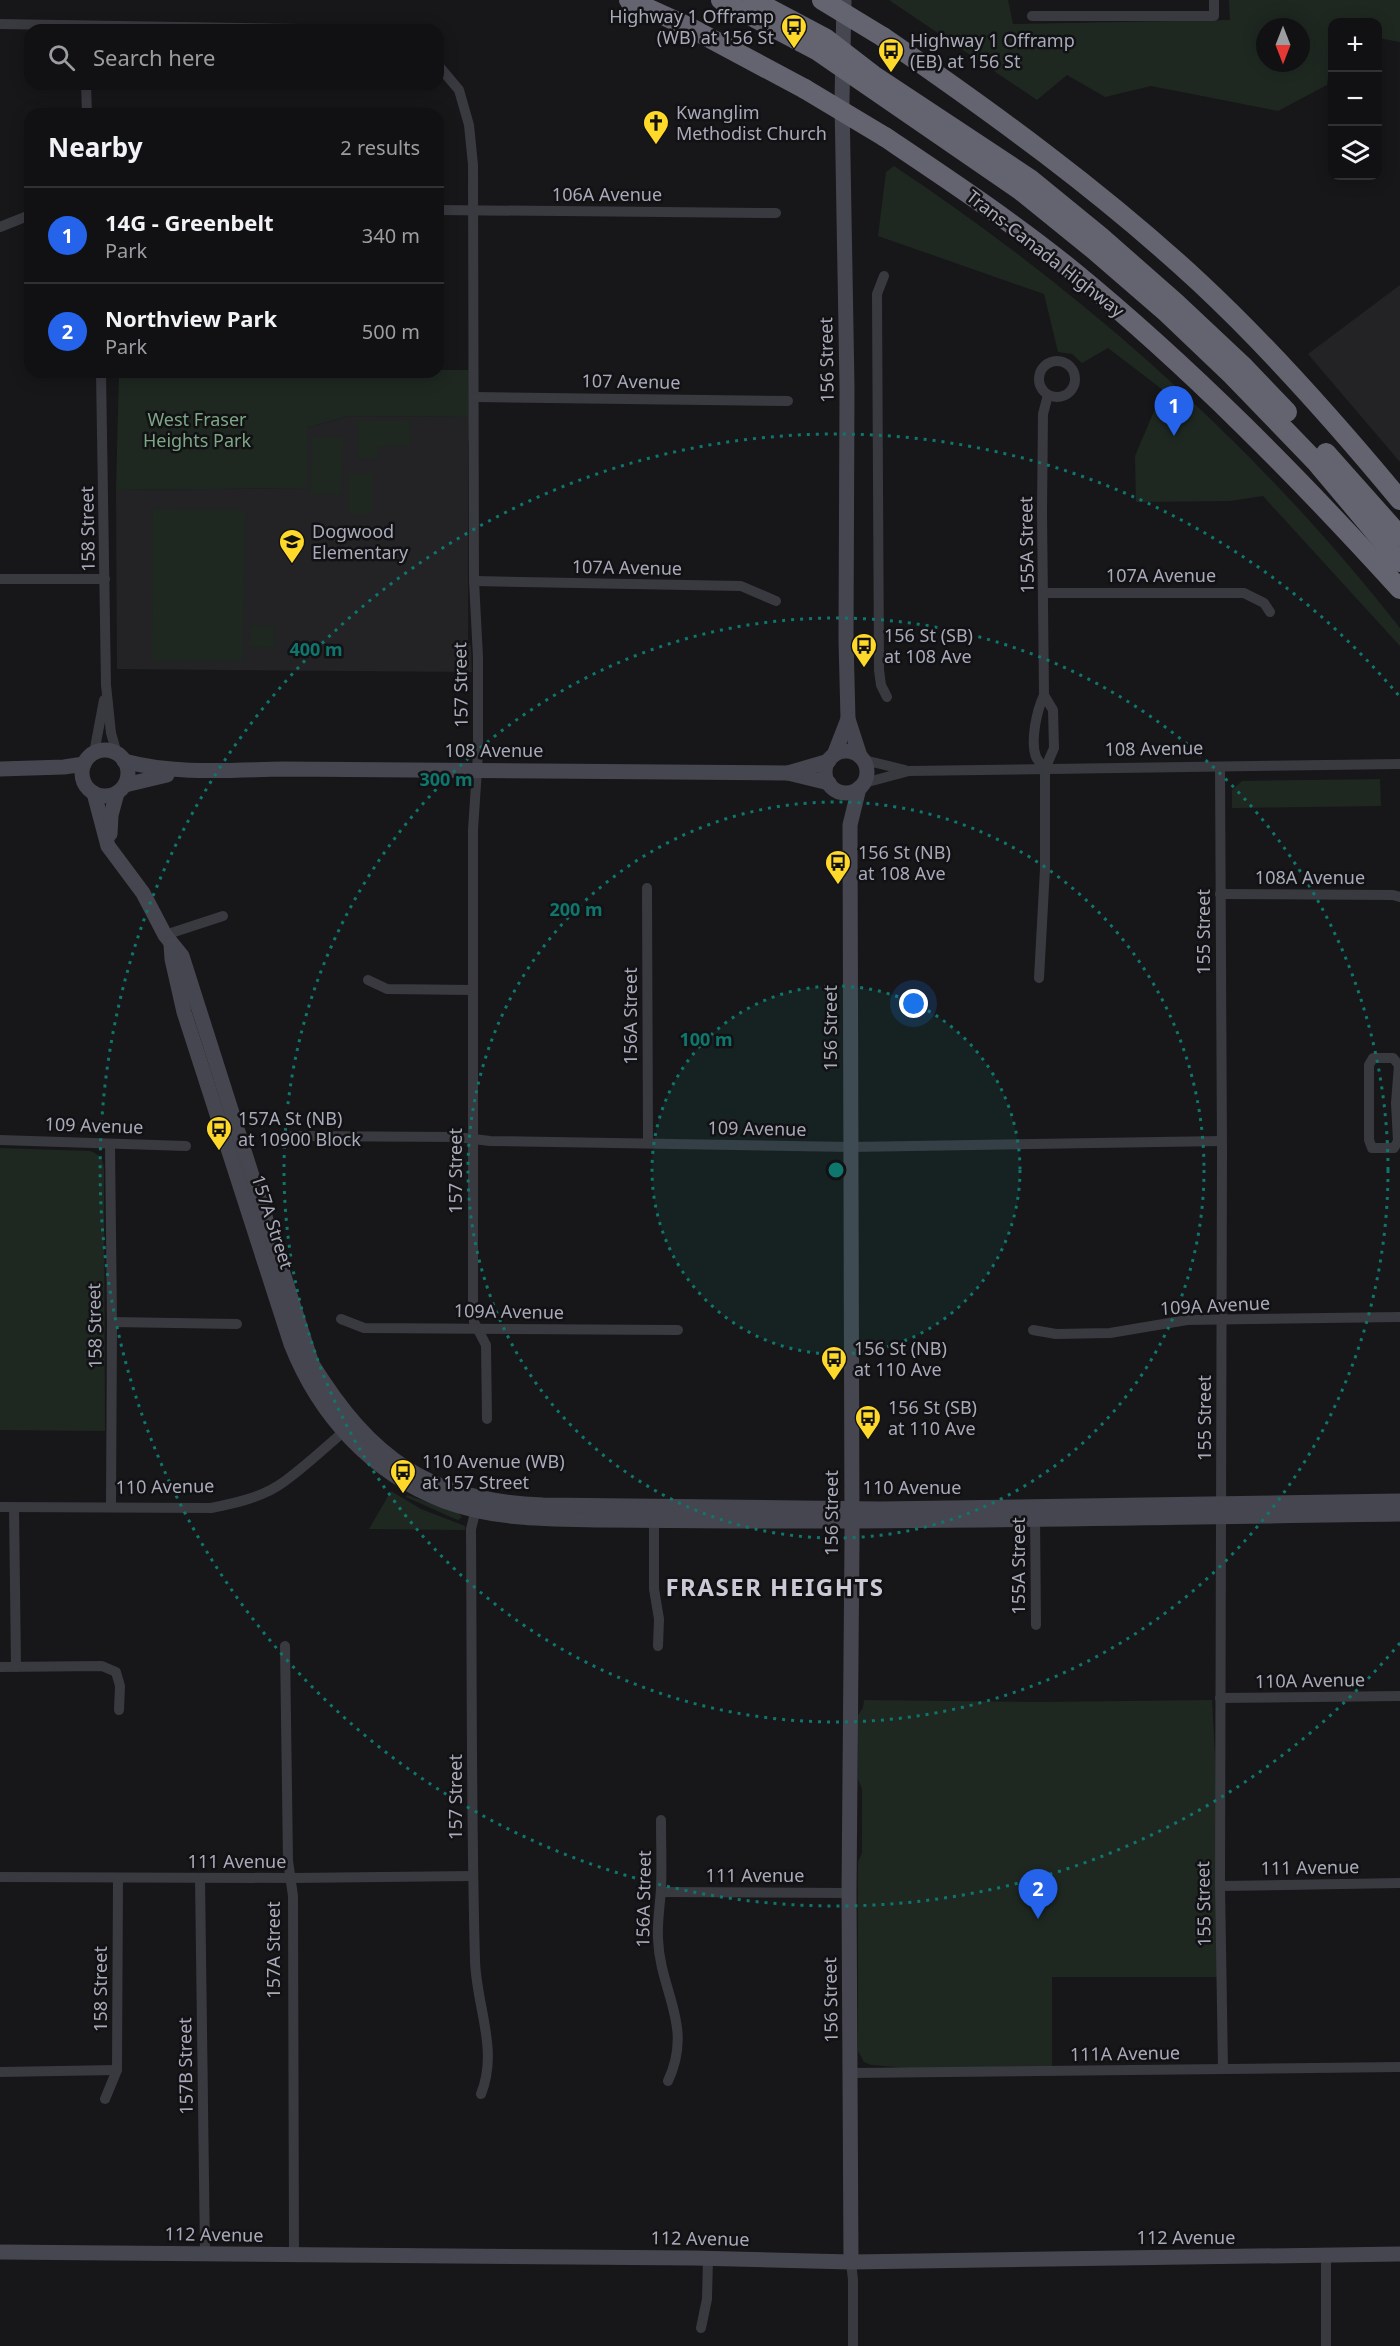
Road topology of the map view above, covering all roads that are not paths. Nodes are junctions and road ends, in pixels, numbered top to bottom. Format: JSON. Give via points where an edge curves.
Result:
{"nodes":[{"id":1,"x":629,"y":0,"type":"edge"},
{"id":2,"x":721,"y":0,"type":"edge"},
{"id":3,"x":753,"y":0,"type":"edge"},
{"id":4,"x":822,"y":0,"type":"edge"},
{"id":5,"x":844,"y":0,"type":"edge"},
{"id":6,"x":1215,"y":0,"type":"edge"},
{"id":7,"x":1032,"y":16,"type":"dead end"},
{"id":8,"x":0,"y":24,"type":"edge"},
{"id":9,"x":24,"y":25,"type":"edge"},
{"id":10,"x":843,"y":60,"type":"junction"},
{"id":11,"x":444,"y":73,"type":"edge"},
{"id":12,"x":86,"y":90,"type":"edge"},
{"id":13,"x":87,"y":108,"type":"edge"},
{"id":14,"x":444,"y":210,"type":"edge"},
{"id":15,"x":474,"y":211,"type":"junction"},
{"id":16,"x":777,"y":213,"type":"dead end"},
{"id":17,"x":24,"y":217,"type":"edge"},
{"id":18,"x":0,"y":227,"type":"edge"},
{"id":19,"x":884,"y":276,"type":"dead end"},
{"id":20,"x":101,"y":378,"type":"edge"},
{"id":21,"x":1048,"y":395,"type":"dead end"},
{"id":22,"x":474,"y":396,"type":"junction"},
{"id":23,"x":788,"y":401,"type":"dead end"},
{"id":24,"x":1400,"y":500,"type":"edge"},
{"id":25,"x":1400,"y":536,"type":"edge"},
{"id":26,"x":1375,"y":562,"type":"junction"},
{"id":27,"x":1400,"y":562,"type":"edge"},
{"id":28,"x":0,"y":579,"type":"edge"},
{"id":29,"x":105,"y":579,"type":"junction"},
{"id":30,"x":474,"y":581,"type":"junction"},
{"id":31,"x":1400,"y":589,"type":"edge"},
{"id":32,"x":1044,"y":593,"type":"junction"},
{"id":33,"x":1400,"y":598,"type":"edge"},
{"id":34,"x":776,"y":601,"type":"dead end"},
{"id":35,"x":1270,"y":612,"type":"dead end"},
{"id":36,"x":106,"y":685,"type":"junction"},
{"id":37,"x":1044,"y":694,"type":"junction"},
{"id":38,"x":887,"y":697,"type":"dead end"},
{"id":39,"x":848,"y":719,"type":"junction"},
{"id":40,"x":89,"y":758,"type":"junction"},
{"id":41,"x":121,"y":758,"type":"junction"},
{"id":42,"x":832,"y":758,"type":"junction"},
{"id":43,"x":862,"y":758,"type":"junction"},
{"id":44,"x":1400,"y":764,"type":"edge"},
{"id":45,"x":1220,"y":767,"type":"junction"},
{"id":46,"x":0,"y":769,"type":"edge"},
{"id":47,"x":1045,"y":769,"type":"junction"},
{"id":48,"x":16,"y":770,"type":"junction"},
{"id":49,"x":200,"y":770,"type":"junction"},
{"id":50,"x":477,"y":770,"type":"junction"},
{"id":51,"x":909,"y":771,"type":"junction"},
{"id":52,"x":788,"y":772,"type":"junction"},
{"id":53,"x":862,"y":786,"type":"junction"},
{"id":54,"x":833,"y":787,"type":"junction"},
{"id":55,"x":89,"y":788,"type":"junction"},
{"id":56,"x":121,"y":789,"type":"junction"},
{"id":57,"x":850,"y":825,"type":"junction"},
{"id":58,"x":117,"y":859,"type":"junction"},
{"id":59,"x":647,"y":888,"type":"dead end"},
{"id":60,"x":1220,"y":894,"type":"junction"},
{"id":61,"x":1400,"y":897,"type":"edge"},
{"id":62,"x":223,"y":916,"type":"dead end"},
{"id":63,"x":168,"y":940,"type":"junction"},
{"id":64,"x":1039,"y":978,"type":"dead end"},
{"id":65,"x":368,"y":980,"type":"dead end"},
{"id":66,"x":472,"y":990,"type":"junction"},
{"id":67,"x":1398,"y":1103,"type":"edge"},
{"id":68,"x":292,"y":1136,"type":"dead end"},
{"id":69,"x":472,"y":1139,"type":"junction"},
{"id":70,"x":0,"y":1140,"type":"edge"},
{"id":71,"x":1222,"y":1141,"type":"junction"},
{"id":72,"x":648,"y":1143,"type":"junction"},
{"id":73,"x":110,"y":1144,"type":"junction"},
{"id":74,"x":186,"y":1146,"type":"dead end"},
{"id":75,"x":851,"y":1147,"type":"junction"},
{"id":76,"x":1400,"y":1317,"type":"edge"},
{"id":77,"x":341,"y":1319,"type":"dead end"},
{"id":78,"x":1221,"y":1319,"type":"junction"},
{"id":79,"x":112,"y":1322,"type":"junction"},
{"id":80,"x":237,"y":1324,"type":"dead end"},
{"id":81,"x":477,"y":1328,"type":"junction"},
{"id":82,"x":678,"y":1330,"type":"dead end"},
{"id":83,"x":1033,"y":1330,"type":"dead end"},
{"id":84,"x":487,"y":1419,"type":"dead end"},
{"id":85,"x":349,"y":1427,"type":"junction"},
{"id":86,"x":1400,"y":1501,"type":"edge"},
{"id":87,"x":477,"y":1505,"type":"junction"},
{"id":88,"x":0,"y":1507,"type":"edge"},
{"id":89,"x":14,"y":1507,"type":"junction"},
{"id":90,"x":111,"y":1507,"type":"junction"},
{"id":91,"x":734,"y":1508,"type":"junction"},
{"id":92,"x":1221,"y":1510,"type":"junction"},
{"id":93,"x":1035,"y":1513,"type":"junction"},
{"id":94,"x":1400,"y":1514,"type":"edge"},
{"id":95,"x":852,"y":1515,"type":"junction"},
{"id":96,"x":654,"y":1520,"type":"junction"},
{"id":97,"x":1036,"y":1625,"type":"dead end"},
{"id":98,"x":285,"y":1646,"type":"dead end"},
{"id":99,"x":658,"y":1646,"type":"dead end"},
{"id":100,"x":0,"y":1667,"type":"edge"},
{"id":101,"x":16,"y":1667,"type":"junction"},
{"id":102,"x":1400,"y":1696,"type":"edge"},
{"id":103,"x":1220,"y":1698,"type":"junction"},
{"id":104,"x":119,"y":1710,"type":"dead end"},
{"id":105,"x":661,"y":1820,"type":"dead end"},
{"id":106,"x":473,"y":1876,"type":"junction"},
{"id":107,"x":0,"y":1877,"type":"edge"},
{"id":108,"x":118,"y":1878,"type":"junction"},
{"id":109,"x":200,"y":1878,"type":"junction"},
{"id":110,"x":291,"y":1878,"type":"junction"},
{"id":111,"x":1400,"y":1883,"type":"edge"},
{"id":112,"x":1220,"y":1886,"type":"junction"},
{"id":113,"x":661,"y":1892,"type":"junction"},
{"id":114,"x":849,"y":1893,"type":"junction"},
{"id":115,"x":1400,"y":2067,"type":"edge"},
{"id":116,"x":1223,"y":2069,"type":"junction"},
{"id":117,"x":117,"y":2070,"type":"junction"},
{"id":118,"x":0,"y":2072,"type":"edge"},
{"id":119,"x":851,"y":2073,"type":"junction"},
{"id":120,"x":668,"y":2081,"type":"dead end"},
{"id":121,"x":481,"y":2094,"type":"dead end"},
{"id":122,"x":105,"y":2099,"type":"dead end"},
{"id":123,"x":0,"y":2252,"type":"edge"},
{"id":124,"x":205,"y":2254,"type":"junction"},
{"id":125,"x":1400,"y":2254,"type":"edge"},
{"id":126,"x":294,"y":2255,"type":"junction"},
{"id":127,"x":1326,"y":2256,"type":"junction"},
{"id":128,"x":708,"y":2259,"type":"junction"},
{"id":129,"x":851,"y":2262,"type":"junction"},
{"id":130,"x":701,"y":2328,"type":"dead end"},
{"id":131,"x":854,"y":2346,"type":"edge"},
{"id":132,"x":1326,"y":2346,"type":"edge"}],
"edges":[{"from":1,"to":26,"type":"highway","name":"Trans-Canada Highway","bridge":true,"via":[[806,89],[885,137],[1004,219],[1148,335],[1212,394]]},
{"from":2,"to":10,"type":"highway"},
{"from":3,"to":10,"type":"highway","via":[[825,38]]},
{"from":4,"to":24,"type":"highway","bridge":true,"via":[[982,105],[1053,158],[1200,282],[1345,434]]},
{"from":5,"to":10,"type":"street","name":"156 Street"},
{"from":6,"to":7,"type":"street","via":[[1214,16]]},
{"from":8,"to":9,"type":"street"},
{"from":10,"to":25,"type":"highway","via":[[873,75],[1030,179],[1101,237],[1242,365]]},
{"from":10,"to":27,"type":"highway","via":[[1020,190],[1167,313],[1316,462]]},
{"from":10,"to":39,"type":"street","name":"156 Street"},
{"from":11,"to":15,"type":"street","name":"157 Street","via":[[459,90],[469,124]]},
{"from":12,"to":13,"type":"street"},
{"from":14,"to":15,"type":"street","name":"106A Avenue"},
{"from":15,"to":16,"type":"street","name":"106A Avenue"},
{"from":15,"to":22,"type":"street","name":"157 Street"},
{"from":17,"to":18,"type":"street"},
{"from":19,"to":38,"type":"street","via":[[877,294],[879,670]]},
{"from":20,"to":29,"type":"street","name":"158 Street"},
{"from":21,"to":32,"type":"street","name":"155A Street","via":[[1043,414]]},
{"from":22,"to":23,"type":"street","name":"107 Avenue"},
{"from":22,"to":30,"type":"street","name":"157 Street"},
{"from":26,"to":31,"type":"highway","name":"Trans-Canada Highway"},
{"from":26,"to":33,"type":"highway"},
{"from":28,"to":29,"type":"street"},
{"from":29,"to":36,"type":"street","name":"158 Street"},
{"from":30,"to":34,"type":"street","name":"107A Avenue","via":[[741,586]]},
{"from":30,"to":50,"type":"street","name":"157 Street"},
{"from":32,"to":35,"type":"street","name":"107A Avenue","via":[[1244,593],[1264,603]]},
{"from":32,"to":37,"type":"street","name":"155A Street"},
{"from":36,"to":40,"type":"street","name":"158 Street"},
{"from":36,"to":41,"type":"street","name":"158 Street","via":[[111,733]]},
{"from":37,"to":47,"type":"street","name":"155A Street","via":[[1053,710],[1054,725],[1054,748]]},
{"from":37,"to":47,"type":"street","name":"155A Street","via":[[1036,712],[1035,747],[1036,757]]},
{"from":39,"to":42,"type":"street","name":"156 Street"},
{"from":39,"to":43,"type":"street","name":"156 Street"},
{"from":40,"to":41,"type":"street","via":[[106,750]]},
{"from":40,"to":48,"type":"street"},
{"from":40,"to":55,"type":"street","via":[[82,770]]},
{"from":41,"to":49,"type":"street","name":"108 Avenue","via":[[157,769]]},
{"from":41,"to":56,"type":"street","via":[[128,773]]},
{"from":42,"to":43,"type":"street","via":[[850,751]]},
{"from":42,"to":52,"type":"street","name":"108 Avenue"},
{"from":42,"to":54,"type":"street","via":[[826,770]]},
{"from":43,"to":51,"type":"street","name":"108 Avenue"},
{"from":43,"to":53,"type":"street","via":[[867,770]]},
{"from":44,"to":45,"type":"street","name":"108 Avenue"},
{"from":45,"to":47,"type":"street","name":"108 Avenue"},
{"from":45,"to":60,"type":"street","name":"155 Street"},
{"from":46,"to":48,"type":"street"},
{"from":47,"to":51,"type":"street","name":"108 Avenue"},
{"from":47,"to":64,"type":"street","name":"155A Street"},
{"from":48,"to":55,"type":"street","via":[[64,777]]},
{"from":49,"to":50,"type":"street","name":"108 Avenue"},
{"from":49,"to":56,"type":"street","name":"108 Avenue","via":[[157,776]]},
{"from":50,"to":52,"type":"street","name":"108 Avenue"},
{"from":50,"to":66,"type":"street","name":"157 Street","via":[[472,830]]},
{"from":51,"to":53,"type":"street","name":"108 Avenue"},
{"from":52,"to":54,"type":"street","name":"108 Avenue"},
{"from":53,"to":54,"type":"street","via":[[846,793]]},
{"from":53,"to":57,"type":"street","name":"156 Street"},
{"from":54,"to":57,"type":"street","name":"156 Street"},
{"from":55,"to":56,"type":"street","via":[[105,796]]},
{"from":55,"to":58,"type":"street","name":"157A Street","via":[[105,840]]},
{"from":56,"to":58,"type":"street","name":"157A Street","via":[[111,815],[110,831]]},
{"from":57,"to":75,"type":"street","name":"156 Street"},
{"from":58,"to":63,"type":"street","name":"157A Street","via":[[143,893]]},
{"from":59,"to":72,"type":"street","name":"156A Street"},
{"from":60,"to":61,"type":"street","name":"108A Avenue"},
{"from":60,"to":71,"type":"street","name":"155 Street"},
{"from":62,"to":63,"type":"street"},
{"from":63,"to":85,"type":"street","name":"157A Street","via":[[184,1012],[291,1344],[312,1391]]},
{"from":65,"to":66,"type":"street","via":[[387,989]]},
{"from":66,"to":69,"type":"street","name":"157 Street"},
{"from":67,"to":67,"type":"street","via":[[1399,1065],[1393,1058],[1373,1058],[1369,1065],[1372,1148],[1394,1148],[1398,1141]]},
{"from":68,"to":69,"type":"street","name":"109 Avenue"},
{"from":69,"to":72,"type":"street","name":"109 Avenue"},
{"from":69,"to":81,"type":"street","name":"157 Street","via":[[473,1308]]},
{"from":70,"to":73,"type":"street","name":"109 Avenue"},
{"from":71,"to":75,"type":"street","name":"109 Avenue"},
{"from":71,"to":78,"type":"street","name":"155 Street"},
{"from":72,"to":75,"type":"street","name":"109 Avenue"},
{"from":73,"to":74,"type":"street","name":"109 Avenue"},
{"from":73,"to":79,"type":"street","name":"158 Street"},
{"from":75,"to":95,"type":"street","name":"156 Street"},
{"from":76,"to":78,"type":"street","name":"109A Avenue"},
{"from":77,"to":81,"type":"street","name":"109A Avenue","via":[[364,1328]]},
{"from":78,"to":83,"type":"street","name":"109A Avenue","via":[[1110,1333],[1056,1334]]},
{"from":78,"to":92,"type":"street","name":"155 Street"},
{"from":79,"to":80,"type":"street"},
{"from":79,"to":90,"type":"street","name":"158 Street"},
{"from":81,"to":82,"type":"street","name":"109A Avenue"},
{"from":81,"to":84,"type":"street","name":"157 Street","via":[[486,1345]]},
{"from":85,"to":87,"type":"street","name":"110 Avenue","via":[[376,1462],[406,1483],[439,1499]]},
{"from":85,"to":90,"type":"street","name":"110 Avenue","via":[[285,1482],[255,1497],[211,1508]]},
{"from":86,"to":92,"type":"street","name":"110 Avenue"},
{"from":87,"to":91,"type":"street","name":"110 Avenue"},
{"from":87,"to":96,"type":"street","name":"110 Avenue","via":[[530,1518]]},
{"from":87,"to":106,"type":"street","name":"157 Street","via":[[471,1529]]},
{"from":88,"to":89,"type":"street","name":"110 Avenue"},
{"from":89,"to":90,"type":"street","name":"110 Avenue"},
{"from":89,"to":101,"type":"street"},
{"from":91,"to":95,"type":"street","name":"110 Avenue"},
{"from":91,"to":96,"type":"street","via":[[727,1514],[662,1514]]},
{"from":92,"to":93,"type":"street","name":"110 Avenue"},
{"from":92,"to":94,"type":"street","name":"110 Avenue"},
{"from":92,"to":103,"type":"street","name":"155 Street"},
{"from":93,"to":95,"type":"street","name":"110 Avenue"},
{"from":93,"to":97,"type":"street","name":"155A Street"},
{"from":95,"to":96,"type":"street","name":"110 Avenue"},
{"from":95,"to":114,"type":"street","name":"156 Street"},
{"from":96,"to":99,"type":"street"},
{"from":98,"to":110,"type":"street","name":"157A Street"},
{"from":100,"to":101,"type":"street"},
{"from":101,"to":104,"type":"street","via":[[102,1666],[116,1672]]},
{"from":102,"to":103,"type":"street","name":"110A Avenue"},
{"from":103,"to":112,"type":"street","name":"155 Street"},
{"from":105,"to":113,"type":"street","name":"156A Street"},
{"from":106,"to":110,"type":"street","name":"111 Avenue"},
{"from":106,"to":121,"type":"street","name":"157 Street","via":[[475,1964],[490,2058]]},
{"from":107,"to":108,"type":"street","name":"111 Avenue"},
{"from":108,"to":109,"type":"street","name":"111 Avenue"},
{"from":108,"to":117,"type":"street","name":"158 Street"},
{"from":109,"to":110,"type":"street","name":"111 Avenue"},
{"from":109,"to":124,"type":"street","name":"157B Street"},
{"from":110,"to":126,"type":"street","name":"157A Street"},
{"from":111,"to":112,"type":"street","name":"111 Avenue"},
{"from":112,"to":116,"type":"street","name":"155 Street"},
{"from":113,"to":114,"type":"street","name":"111 Avenue"},
{"from":113,"to":120,"type":"street","name":"156A Street","via":[[657,1916],[659,1952],[678,2027],[675,2065]]},
{"from":114,"to":119,"type":"street","name":"156 Street"},
{"from":115,"to":116,"type":"street","name":"111A Avenue"},
{"from":116,"to":119,"type":"street","name":"111A Avenue"},
{"from":117,"to":118,"type":"street"},
{"from":117,"to":122,"type":"street","name":"158 Street"},
{"from":119,"to":129,"type":"street","name":"156 Street"},
{"from":123,"to":124,"type":"street","name":"112 Avenue"},
{"from":124,"to":126,"type":"street","name":"112 Avenue"},
{"from":125,"to":127,"type":"street","name":"112 Avenue"},
{"from":126,"to":128,"type":"street","name":"112 Avenue"},
{"from":127,"to":129,"type":"street","name":"112 Avenue"},
{"from":127,"to":132,"type":"street"},
{"from":128,"to":129,"type":"street","name":"112 Avenue"},
{"from":128,"to":130,"type":"street"},
{"from":129,"to":131,"type":"street","name":"156 Street"}]}
